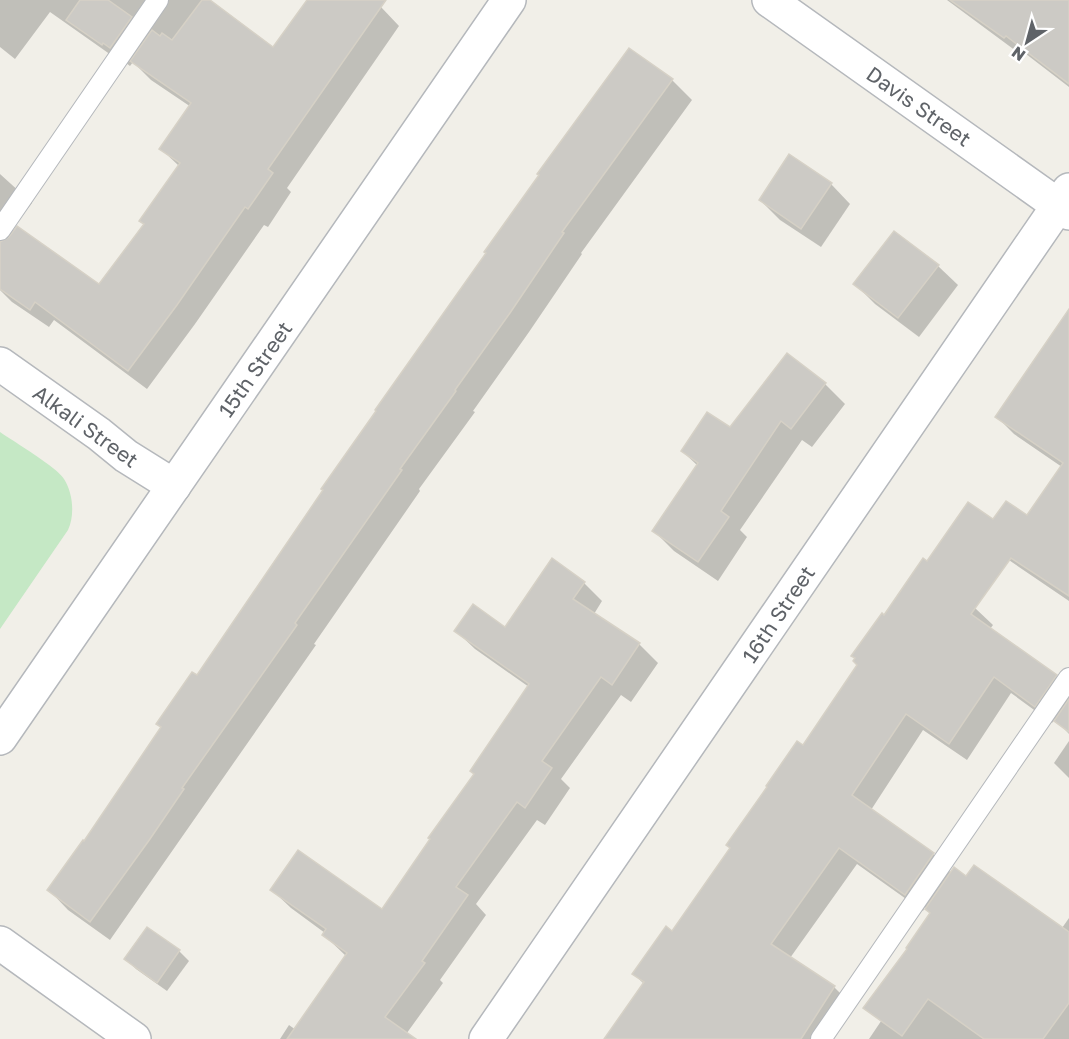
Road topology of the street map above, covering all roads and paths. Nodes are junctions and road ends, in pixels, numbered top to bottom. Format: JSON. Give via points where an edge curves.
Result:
{"nodes":[{"id":1,"x":158,"y":0,"type":"edge"},
{"id":2,"x":509,"y":0,"type":"edge"},
{"id":3,"x":769,"y":0,"type":"edge"},
{"id":4,"x":1065,"y":203,"type":"edge"},
{"id":5,"x":0,"y":230,"type":"edge"},
{"id":6,"x":0,"y":364,"type":"edge"},
{"id":7,"x":174,"y":486,"type":"junction"},
{"id":8,"x":1069,"y":678,"type":"edge"},
{"id":9,"x":0,"y":738,"type":"edge"},
{"id":10,"x":0,"y":943,"type":"edge"},
{"id":11,"x":134,"y":1039,"type":"edge"},
{"id":12,"x":486,"y":1039,"type":"edge"},
{"id":13,"x":821,"y":1039,"type":"edge"}],
"edges":[{"from":1,"to":5,"type":"lane"},
{"from":2,"to":7,"type":"street","name":"15th Street"},
{"from":3,"to":4,"type":"street","name":"Davis Street"},
{"from":4,"to":12,"type":"street","name":"16th Street"},
{"from":6,"to":7,"type":"street","name":"Alkali Street"},
{"from":7,"to":9,"type":"street","name":"15th Street"},
{"from":8,"to":13,"type":"lane"},
{"from":10,"to":11,"type":"street"}]}
